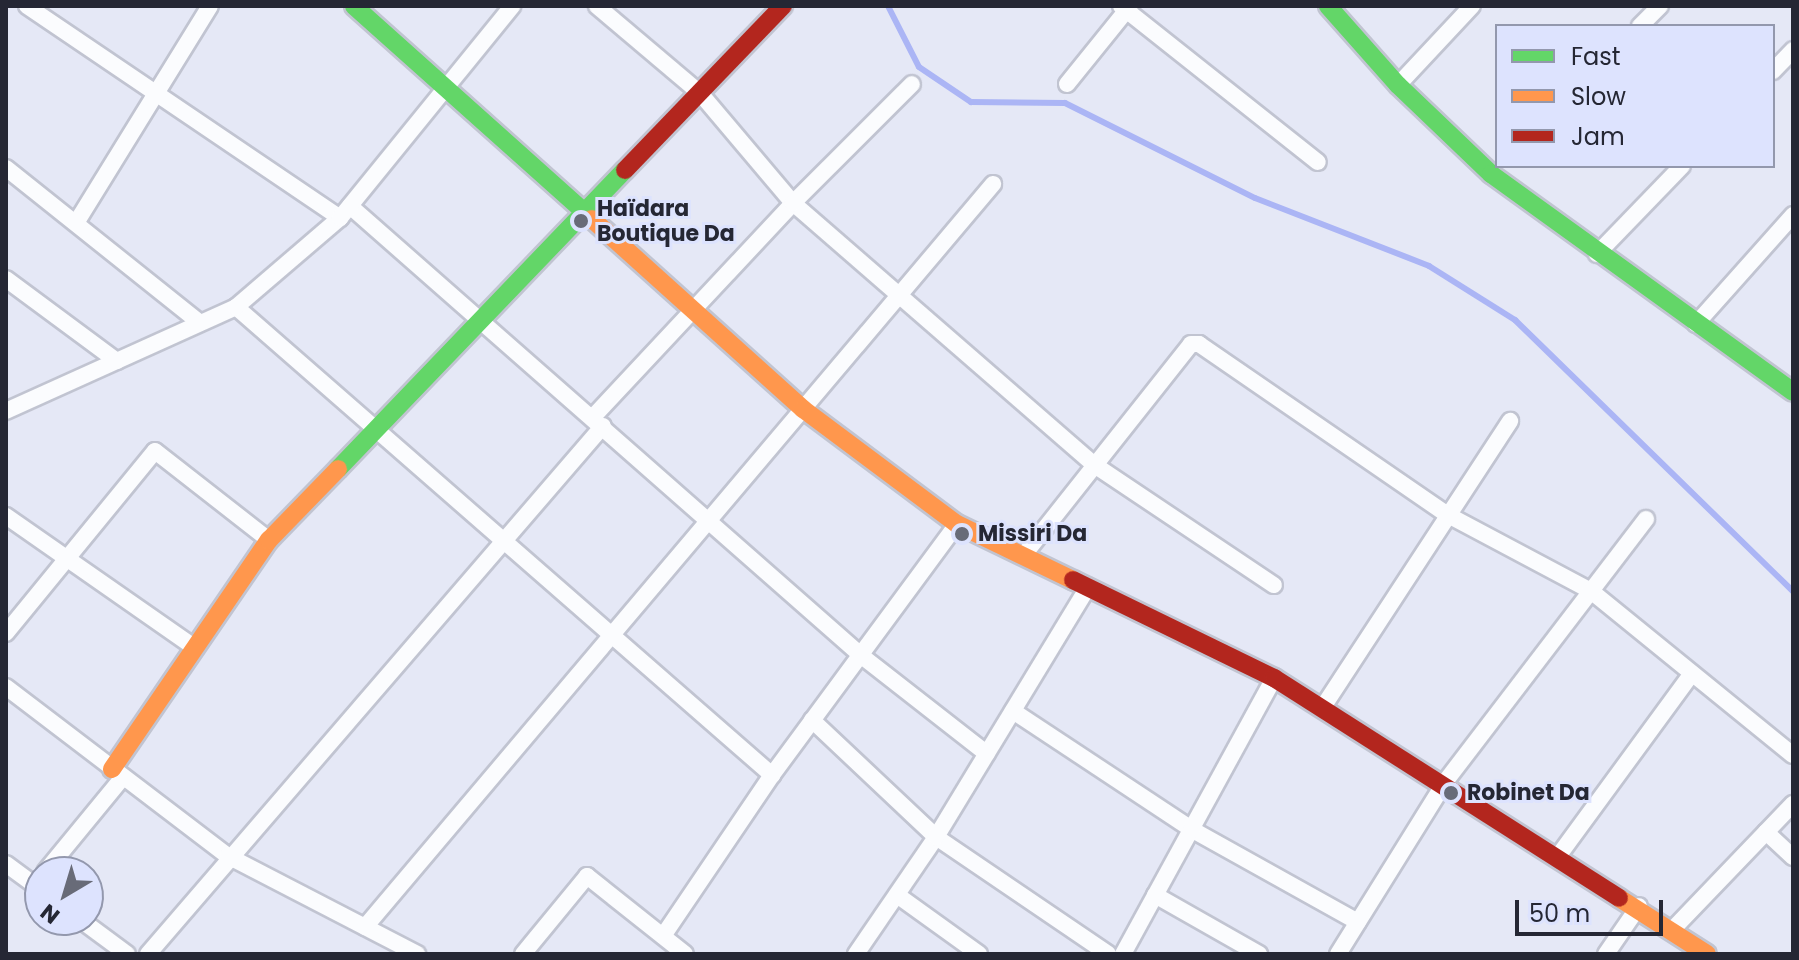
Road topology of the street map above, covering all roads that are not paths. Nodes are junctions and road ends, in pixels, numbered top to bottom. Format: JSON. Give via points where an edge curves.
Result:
{"nodes":[{"id":1,"x":27,"y":6,"type":"edge"},
{"id":2,"x":210,"y":6,"type":"edge"},
{"id":3,"x":354,"y":6,"type":"edge"},
{"id":4,"x":512,"y":6,"type":"edge"},
{"id":5,"x":597,"y":6,"type":"edge"},
{"id":6,"x":783,"y":6,"type":"edge"},
{"id":7,"x":1328,"y":6,"type":"edge"},
{"id":8,"x":1472,"y":6,"type":"edge"},
{"id":9,"x":1660,"y":6,"type":"edge"},
{"id":10,"x":1125,"y":8,"type":"edge"},
{"id":11,"x":1642,"y":24,"type":"edge"},
{"id":12,"x":1793,"y":50,"type":"edge"},
{"id":13,"x":1775,"y":69,"type":"edge"},
{"id":14,"x":912,"y":84,"type":"dead end"},
{"id":15,"x":1067,"y":84,"type":"dead end"},
{"id":16,"x":1398,"y":85,"type":"junction"},
{"id":17,"x":448,"y":87,"type":"junction"},
{"id":18,"x":157,"y":91,"type":"junction"},
{"id":19,"x":700,"y":93,"type":"junction"},
{"id":20,"x":1318,"y":162,"type":"dead end"},
{"id":21,"x":6,"y":168,"type":"edge"},
{"id":22,"x":1680,"y":168,"type":"edge"},
{"id":23,"x":1495,"y":170,"type":"edge"},
{"id":24,"x":993,"y":184,"type":"dead end"},
{"id":25,"x":793,"y":203,"type":"junction"},
{"id":26,"x":345,"y":212,"type":"junction"},
{"id":27,"x":585,"y":212,"type":"junction"},
{"id":28,"x":1793,"y":215,"type":"edge"},
{"id":29,"x":76,"y":223,"type":"junction"},
{"id":30,"x":1597,"y":254,"type":"junction"},
{"id":31,"x":6,"y":279,"type":"edge"},
{"id":32,"x":901,"y":293,"type":"junction"},
{"id":33,"x":236,"y":307,"type":"junction"},
{"id":34,"x":694,"y":310,"type":"junction"},
{"id":35,"x":481,"y":320,"type":"junction"},
{"id":36,"x":200,"y":323,"type":"junction"},
{"id":37,"x":1696,"y":324,"type":"junction"},
{"id":38,"x":117,"y":361,"type":"junction"},
{"id":39,"x":1793,"y":392,"type":"edge"},
{"id":40,"x":803,"y":409,"type":"junction"},
{"id":41,"x":6,"y":411,"type":"edge"},
{"id":42,"x":1510,"y":421,"type":"dead end"},
{"id":43,"x":598,"y":422,"type":"junction"},
{"id":44,"x":374,"y":431,"type":"junction"},
{"id":45,"x":1096,"y":466,"type":"junction"},
{"id":46,"x":1448,"y":515,"type":"junction"},
{"id":47,"x":6,"y":516,"type":"edge"},
{"id":48,"x":710,"y":519,"type":"junction"},
{"id":49,"x":1646,"y":519,"type":"dead end"},
{"id":50,"x":957,"y":524,"type":"junction"},
{"id":51,"x":269,"y":540,"type":"junction"},
{"id":52,"x":502,"y":542,"type":"junction"},
{"id":53,"x":1023,"y":556,"type":"junction"},
{"id":54,"x":67,"y":559,"type":"junction"},
{"id":55,"x":1274,"y":585,"type":"dead end"},
{"id":56,"x":1088,"y":587,"type":"junction"},
{"id":57,"x":1591,"y":591,"type":"junction"},
{"id":58,"x":6,"y":633,"type":"edge"},
{"id":59,"x":611,"y":636,"type":"junction"},
{"id":60,"x":195,"y":648,"type":"junction"},
{"id":61,"x":863,"y":657,"type":"junction"},
{"id":62,"x":1692,"y":673,"type":"junction"},
{"id":63,"x":1274,"y":678,"type":"junction"},
{"id":64,"x":6,"y":687,"type":"edge"},
{"id":65,"x":1323,"y":707,"type":"junction"},
{"id":66,"x":1013,"y":711,"type":"junction"},
{"id":67,"x":812,"y":720,"type":"junction"},
{"id":68,"x":987,"y":754,"type":"junction"},
{"id":69,"x":1793,"y":755,"type":"edge"},
{"id":70,"x":117,"y":773,"type":"junction"},
{"id":71,"x":772,"y":775,"type":"junction"},
{"id":72,"x":1445,"y":782,"type":"junction"},
{"id":73,"x":1793,"y":804,"type":"edge"},
{"id":74,"x":1191,"y":829,"type":"junction"},
{"id":75,"x":1766,"y":832,"type":"junction"},
{"id":76,"x":936,"y":837,"type":"junction"},
{"id":77,"x":1559,"y":855,"type":"junction"},
{"id":78,"x":58,"y":856,"type":"edge"},
{"id":79,"x":228,"y":856,"type":"junction"},
{"id":80,"x":1793,"y":857,"type":"edge"},
{"id":81,"x":6,"y":864,"type":"edge"},
{"id":82,"x":24,"y":873,"type":"edge"},
{"id":83,"x":897,"y":895,"type":"junction"},
{"id":84,"x":1155,"y":895,"type":"junction"},
{"id":85,"x":1639,"y":906,"type":"junction"},
{"id":86,"x":1358,"y":922,"type":"junction"},
{"id":87,"x":365,"y":927,"type":"junction"},
{"id":88,"x":1674,"y":928,"type":"junction"},
{"id":89,"x":103,"y":936,"type":"edge"},
{"id":90,"x":663,"y":936,"type":"junction"},
{"id":91,"x":127,"y":954,"type":"edge"},
{"id":92,"x":148,"y":954,"type":"edge"},
{"id":93,"x":417,"y":954,"type":"edge"},
{"id":94,"x":523,"y":954,"type":"edge"},
{"id":95,"x":685,"y":954,"type":"edge"},
{"id":96,"x":856,"y":954,"type":"edge"},
{"id":97,"x":979,"y":954,"type":"edge"},
{"id":98,"x":1108,"y":954,"type":"edge"},
{"id":99,"x":1123,"y":954,"type":"edge"},
{"id":100,"x":1259,"y":954,"type":"edge"},
{"id":101,"x":1338,"y":954,"type":"edge"},
{"id":102,"x":1606,"y":954,"type":"edge"},
{"id":103,"x":1707,"y":954,"type":"edge"}],
"edges":[{"from":1,"to":18,"type":"street"},
{"from":2,"to":18,"type":"street"},
{"from":3,"to":17,"type":"street"},
{"from":4,"to":17,"type":"street"},
{"from":5,"to":19,"type":"street"},
{"from":6,"to":19,"type":"street"},
{"from":7,"to":16,"type":"street"},
{"from":8,"to":16,"type":"street"},
{"from":9,"to":11,"type":"street"},
{"from":10,"to":15,"type":"street"},
{"from":10,"to":20,"type":"street"},
{"from":12,"to":13,"type":"street"},
{"from":14,"to":25,"type":"street"},
{"from":16,"to":23,"type":"street"},
{"from":17,"to":26,"type":"street"},
{"from":17,"to":27,"type":"street"},
{"from":18,"to":26,"type":"street"},
{"from":18,"to":29,"type":"street"},
{"from":19,"to":25,"type":"street"},
{"from":19,"to":27,"type":"street"},
{"from":21,"to":29,"type":"street"},
{"from":22,"to":30,"type":"street"},
{"from":23,"to":30,"type":"street"},
{"from":24,"to":32,"type":"street"},
{"from":25,"to":32,"type":"street"},
{"from":25,"to":34,"type":"street"},
{"from":26,"to":33,"type":"street"},
{"from":26,"to":35,"type":"street"},
{"from":27,"to":34,"type":"street"},
{"from":27,"to":35,"type":"street"},
{"from":28,"to":37,"type":"street"},
{"from":29,"to":36,"type":"street"},
{"from":30,"to":37,"type":"street"},
{"from":31,"to":38,"type":"street"},
{"from":32,"to":40,"type":"street"},
{"from":32,"to":45,"type":"street"},
{"from":33,"to":36,"type":"street"},
{"from":33,"to":44,"type":"street"},
{"from":34,"to":40,"type":"street"},
{"from":34,"to":43,"type":"street"},
{"from":35,"to":43,"type":"street"},
{"from":35,"to":44,"type":"street"},
{"from":36,"to":38,"type":"street"},
{"from":37,"to":39,"type":"street"},
{"from":38,"to":41,"type":"street"},
{"from":40,"to":48,"type":"street"},
{"from":40,"to":50,"type":"street"},
{"from":42,"to":46,"type":"street"},
{"from":43,"to":48,"type":"street"},
{"from":43,"to":52,"type":"street"},
{"from":44,"to":51,"type":"street"},
{"from":44,"to":52,"type":"street"},
{"from":45,"to":46,"type":"street","via":[[1195,343]]},
{"from":45,"to":53,"type":"street"},
{"from":45,"to":55,"type":"street"},
{"from":46,"to":57,"type":"street"},
{"from":46,"to":65,"type":"street"},
{"from":47,"to":54,"type":"street"},
{"from":48,"to":59,"type":"street"},
{"from":48,"to":61,"type":"street"},
{"from":49,"to":57,"type":"street"},
{"from":50,"to":53,"type":"street"},
{"from":50,"to":61,"type":"street"},
{"from":51,"to":54,"type":"street","via":[[155,451]]},
{"from":51,"to":60,"type":"street"},
{"from":52,"to":59,"type":"street"},
{"from":52,"to":79,"type":"street"},
{"from":53,"to":56,"type":"street"},
{"from":54,"to":58,"type":"street"},
{"from":54,"to":60,"type":"street"},
{"from":56,"to":63,"type":"street"},
{"from":56,"to":66,"type":"street"},
{"from":57,"to":62,"type":"street"},
{"from":57,"to":72,"type":"street"},
{"from":59,"to":71,"type":"street"},
{"from":59,"to":87,"type":"street"},
{"from":60,"to":70,"type":"street"},
{"from":61,"to":67,"type":"street"},
{"from":61,"to":68,"type":"street"},
{"from":62,"to":69,"type":"street"},
{"from":62,"to":77,"type":"street"},
{"from":63,"to":65,"type":"street"},
{"from":63,"to":74,"type":"street"},
{"from":64,"to":70,"type":"street"},
{"from":65,"to":72,"type":"street"},
{"from":66,"to":68,"type":"street"},
{"from":66,"to":74,"type":"street"},
{"from":67,"to":71,"type":"street"},
{"from":67,"to":76,"type":"street"},
{"from":68,"to":76,"type":"street"},
{"from":70,"to":78,"type":"street"},
{"from":70,"to":79,"type":"street"},
{"from":71,"to":90,"type":"street"},
{"from":72,"to":77,"type":"street"},
{"from":72,"to":86,"type":"street"},
{"from":73,"to":75,"type":"street"},
{"from":74,"to":84,"type":"street"},
{"from":74,"to":86,"type":"street"},
{"from":75,"to":80,"type":"street"},
{"from":75,"to":88,"type":"street"},
{"from":76,"to":83,"type":"street"},
{"from":76,"to":98,"type":"street"},
{"from":77,"to":85,"type":"street"},
{"from":79,"to":87,"type":"street"},
{"from":79,"to":92,"type":"street"},
{"from":81,"to":82,"type":"street"},
{"from":83,"to":96,"type":"street"},
{"from":83,"to":97,"type":"street"},
{"from":84,"to":99,"type":"street"},
{"from":84,"to":100,"type":"street"},
{"from":85,"to":88,"type":"street"},
{"from":85,"to":102,"type":"street"},
{"from":86,"to":101,"type":"street"},
{"from":87,"to":93,"type":"street"},
{"from":88,"to":103,"type":"street"},
{"from":89,"to":91,"type":"street"},
{"from":90,"to":94,"type":"street","via":[[587,876]]},
{"from":90,"to":95,"type":"street"}]}
